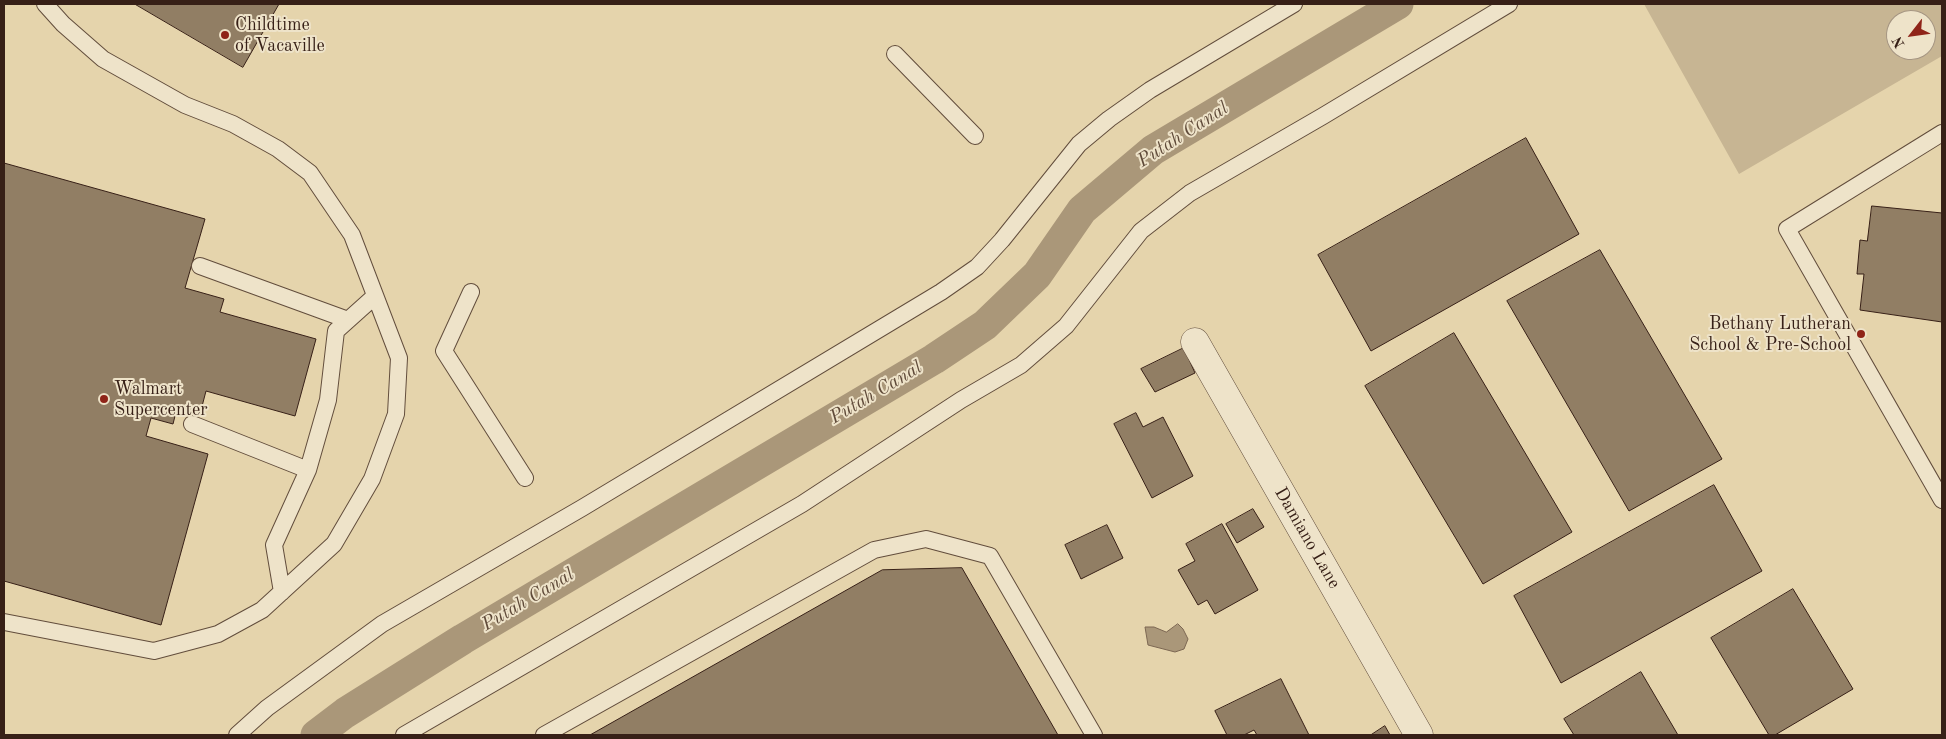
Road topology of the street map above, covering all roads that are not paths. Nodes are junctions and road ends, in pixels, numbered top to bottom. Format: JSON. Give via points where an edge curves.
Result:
{"nodes":[{"id":1,"x":45,"y":4,"type":"edge"},
{"id":2,"x":1294,"y":4,"type":"edge"},
{"id":3,"x":1509,"y":4,"type":"edge"},
{"id":4,"x":895,"y":54,"type":"dead end"},
{"id":5,"x":1942,"y":133,"type":"edge"},
{"id":6,"x":975,"y":136,"type":"dead end"},
{"id":7,"x":200,"y":266,"type":"dead end"},
{"id":8,"x":471,"y":292,"type":"dead end"},
{"id":9,"x":375,"y":296,"type":"junction"},
{"id":10,"x":348,"y":320,"type":"junction"},
{"id":11,"x":1195,"y":342,"type":"dead end"},
{"id":12,"x":192,"y":424,"type":"dead end"},
{"id":13,"x":308,"y":470,"type":"junction"},
{"id":14,"x":526,"y":478,"type":"dead end"},
{"id":15,"x":1942,"y":500,"type":"edge"},
{"id":16,"x":282,"y":592,"type":"junction"},
{"id":17,"x":4,"y":622,"type":"edge"},
{"id":18,"x":237,"y":735,"type":"edge"},
{"id":19,"x":404,"y":735,"type":"edge"},
{"id":20,"x":544,"y":735,"type":"edge"},
{"id":21,"x":1094,"y":735,"type":"edge"},
{"id":22,"x":1419,"y":735,"type":"edge"}],
"edges":[{"from":1,"to":9,"type":"lane","via":[[62,24],[104,59],[185,105],[233,124],[278,149],[310,173],[352,235]]},
{"from":2,"to":18,"type":"lane","via":[[1150,90],[1109,119],[1079,144],[977,267],[941,292],[382,624],[267,708]]},
{"from":3,"to":19,"type":"lane","via":[[1190,193],[1141,231],[1066,326],[1021,366],[962,400],[802,504]]},
{"from":4,"to":6,"type":"lane"},
{"from":5,"to":15,"type":"lane","via":[[1787,229]]},
{"from":7,"to":10,"type":"lane"},
{"from":8,"to":14,"type":"lane","via":[[444,351]]},
{"from":9,"to":10,"type":"lane"},
{"from":9,"to":16,"type":"lane","via":[[399,358],[396,414],[372,479],[334,544]]},
{"from":10,"to":13,"type":"lane","via":[[336,331],[328,400]]},
{"from":11,"to":22,"type":"street","name":"Damiano Lane"},
{"from":12,"to":13,"type":"lane"},
{"from":13,"to":16,"type":"lane","via":[[274,545]]},
{"from":16,"to":17,"type":"lane","via":[[262,610],[218,634],[154,651]]},
{"from":20,"to":21,"type":"lane","via":[[874,550],[926,539],[990,556]]}]}
